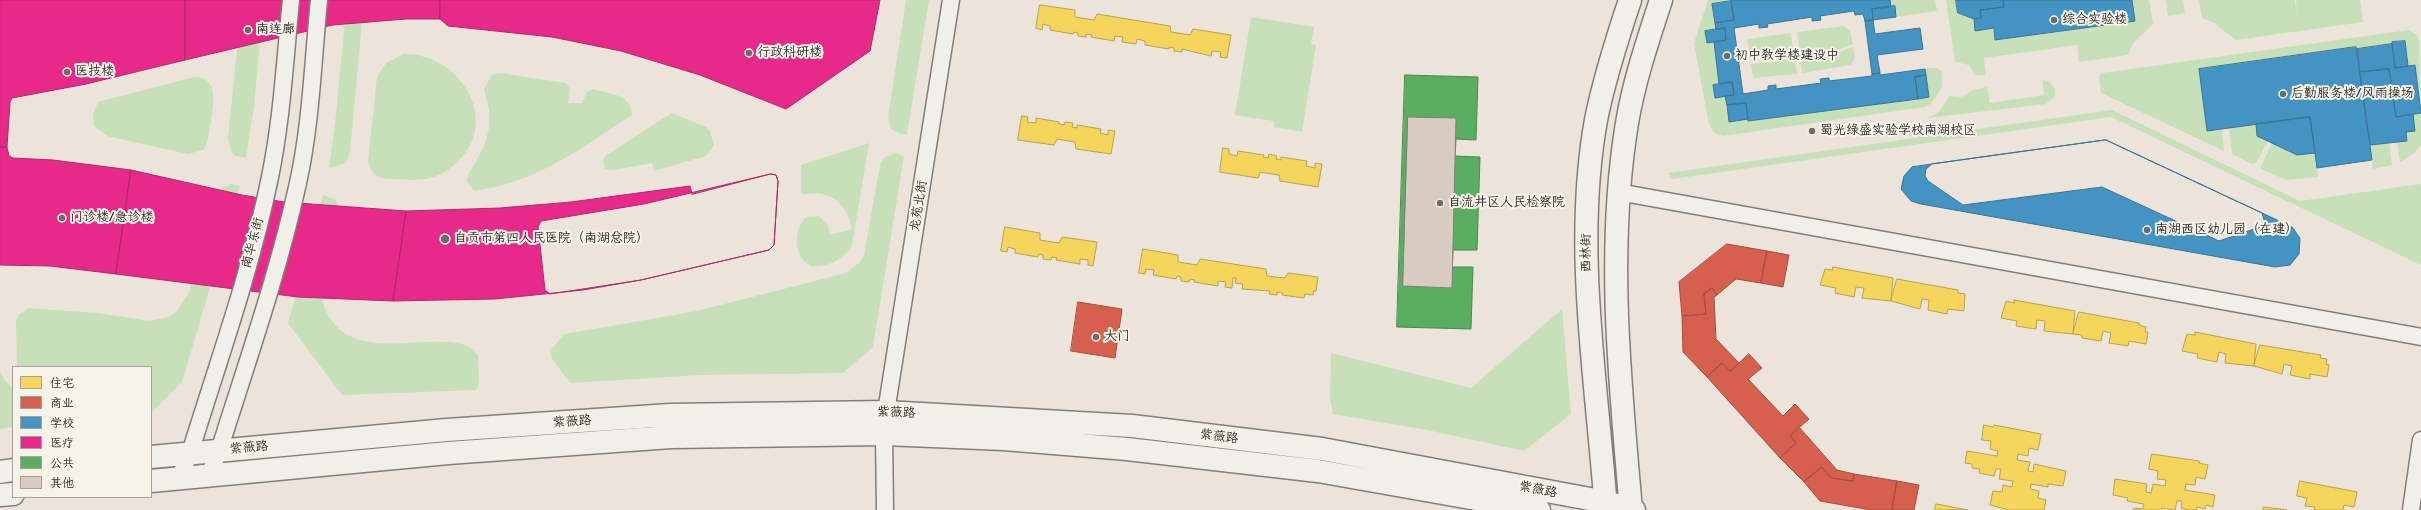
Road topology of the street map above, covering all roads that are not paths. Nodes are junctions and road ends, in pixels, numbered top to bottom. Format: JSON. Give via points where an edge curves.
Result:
{"nodes":[{"id":1,"x":291,"y":0,"type":"edge"},
{"id":2,"x":319,"y":0,"type":"edge"},
{"id":3,"x":951,"y":0,"type":"edge"},
{"id":4,"x":1630,"y":0,"type":"edge"},
{"id":5,"x":1661,"y":0,"type":"edge"},
{"id":6,"x":1618,"y":192,"type":"junction"},
{"id":7,"x":2421,"y":337,"type":"edge"},
{"id":8,"x":886,"y":412,"type":"junction"},
{"id":9,"x":884,"y":434,"type":"junction"},
{"id":10,"x":2421,"y":440,"type":"edge"},
{"id":11,"x":219,"y":450,"type":"junction"},
{"id":12,"x":190,"y":453,"type":"junction"},
{"id":13,"x":152,"y":457,"type":"edge"},
{"id":14,"x":12,"y":470,"type":"edge"},
{"id":15,"x":0,"y":472,"type":"edge"},
{"id":16,"x":209,"y":475,"type":"junction"},
{"id":17,"x":179,"y":478,"type":"junction"},
{"id":18,"x":152,"y":481,"type":"edge"},
{"id":19,"x":12,"y":494,"type":"edge"},
{"id":20,"x":0,"y":495,"type":"edge"},
{"id":21,"x":1606,"y":506,"type":"edge"},
{"id":22,"x":1632,"y":509,"type":"edge"},
{"id":23,"x":885,"y":510,"type":"edge"},
{"id":24,"x":1538,"y":510,"type":"edge"},
{"id":25,"x":2411,"y":510,"type":"edge"}],
"edges":[{"from":1,"to":12,"type":"street","name":"南华东街","via":[[280,118],[270,177],[251,253]]},
{"from":2,"to":11,"type":"street","via":[[308,119],[298,182],[279,259]]},
{"from":3,"to":8,"type":"street","name":"龙苑北街"},
{"from":4,"to":21,"type":"main road","name":"西林街","via":[[1617,38],[1596,120],[1588,203],[1587,285]]},
{"from":5,"to":6,"type":"main road","via":[[1645,48],[1627,122]]},
{"from":6,"to":7,"type":"street"},
{"from":6,"to":22,"type":"main road","via":[[1616,282]]},
{"from":8,"to":11,"type":"main road","name":"紫薇路","via":[[670,415],[447,430]]},
{"from":8,"to":21,"type":"main road","name":"紫薇路","via":[[1132,426],[1322,449]]},
{"from":9,"to":16,"type":"main road","name":"紫薇路","via":[[671,437],[448,453]]},
{"from":9,"to":23,"type":"street"},
{"from":9,"to":24,"type":"main road","name":"紫薇路","via":[[1004,439],[1318,471]]},
{"from":10,"to":25,"type":"street"},
{"from":11,"to":12,"type":"main road","name":"紫薇路"},
{"from":11,"to":16,"type":"street"},
{"from":12,"to":13,"type":"main road","name":"紫薇路"},
{"from":12,"to":17,"type":"street","name":"南华东街"},
{"from":14,"to":15,"type":"main road"},
{"from":16,"to":17,"type":"main road","name":"紫薇路"},
{"from":17,"to":18,"type":"main road","name":"紫薇路"},
{"from":19,"to":20,"type":"main road"},
{"from":21,"to":22,"type":"main road","name":"紫薇路"}]}
